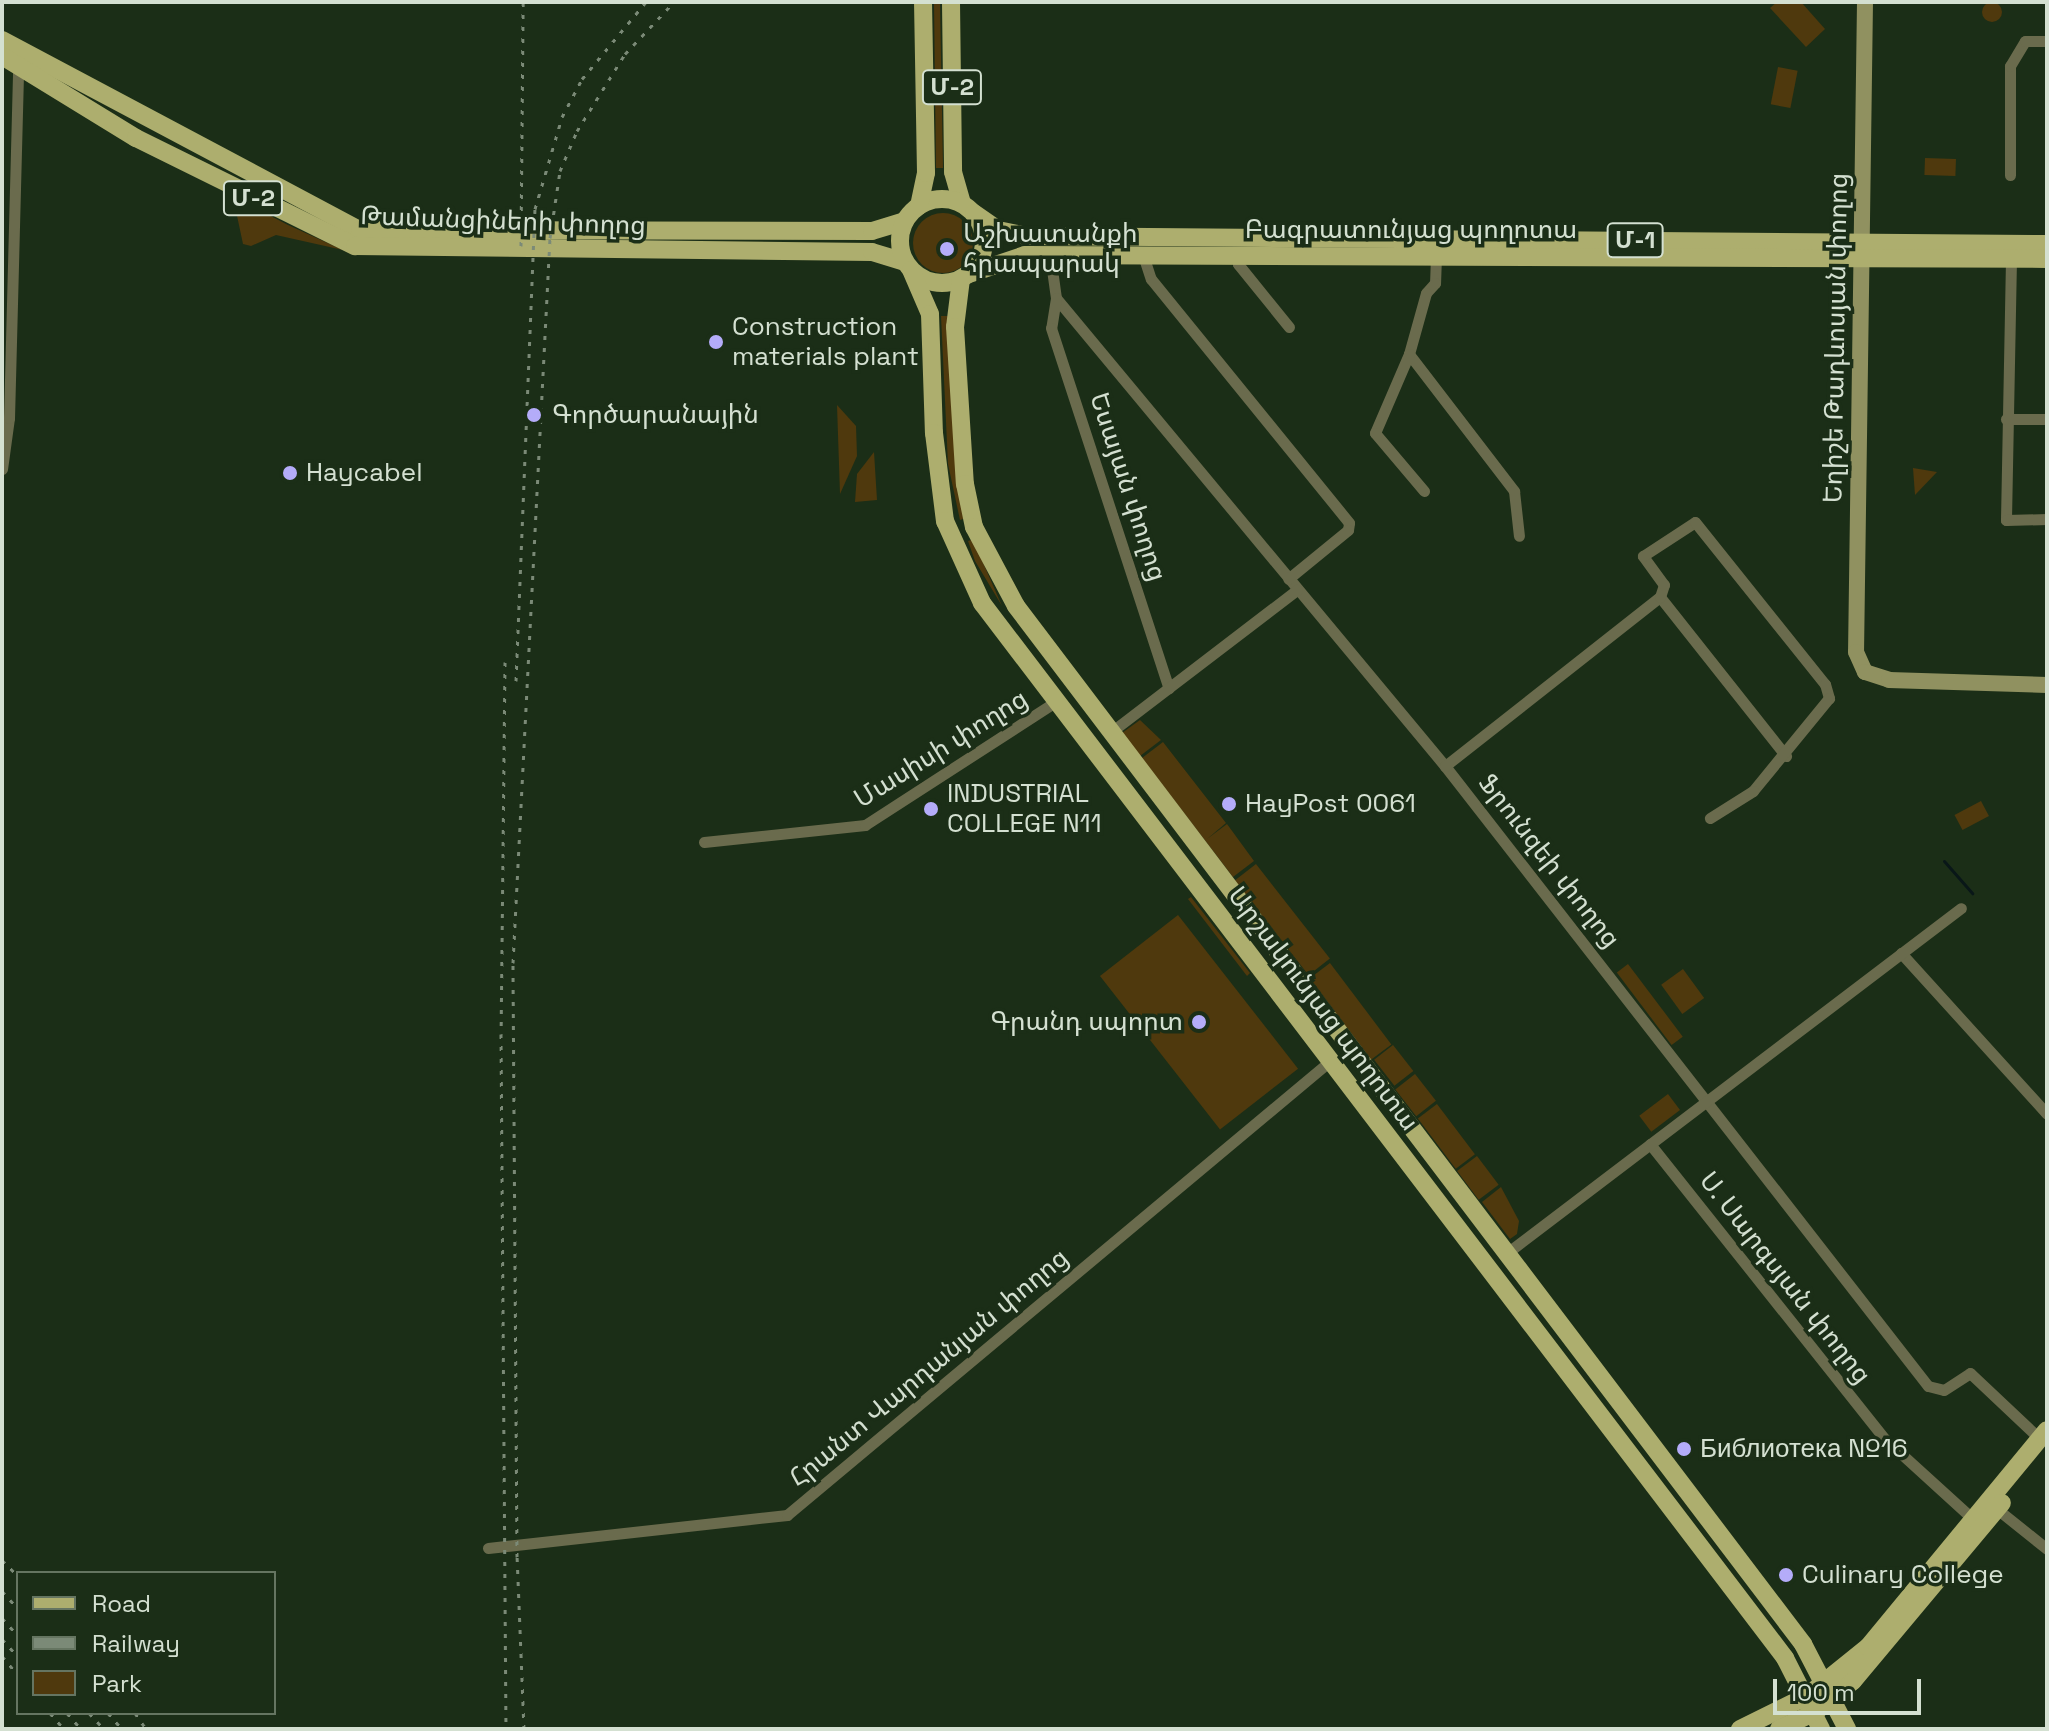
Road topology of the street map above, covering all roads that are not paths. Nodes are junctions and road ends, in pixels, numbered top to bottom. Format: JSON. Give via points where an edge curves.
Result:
{"nodes":[{"id":1,"x":923,"y":2,"type":"edge"},
{"id":2,"x":951,"y":2,"type":"edge"},
{"id":3,"x":1865,"y":2,"type":"edge"},
{"id":4,"x":2,"y":40,"type":"edge"},
{"id":5,"x":2047,"y":41,"type":"edge"},
{"id":6,"x":14,"y":57,"type":"edge"},
{"id":7,"x":2010,"y":175,"type":"dead end"},
{"id":8,"x":919,"y":206,"type":"junction"},
{"id":9,"x":968,"y":208,"type":"junction"},
{"id":10,"x":905,"y":221,"type":"junction"},
{"id":11,"x":2047,"y":244,"type":"edge"},
{"id":12,"x":1861,"y":249,"type":"junction"},
{"id":13,"x":1050,"y":255,"type":"junction"},
{"id":14,"x":1143,"y":255,"type":"junction"},
{"id":15,"x":1239,"y":256,"type":"junction"},
{"id":16,"x":1436,"y":256,"type":"junction"},
{"id":17,"x":2011,"y":259,"type":"junction"},
{"id":18,"x":2047,"y":259,"type":"edge"},
{"id":19,"x":908,"y":266,"type":"junction"},
{"id":20,"x":965,"y":276,"type":"junction"},
{"id":21,"x":1056,"y":298,"type":"junction"},
{"id":22,"x":1289,"y":327,"type":"dead end"},
{"id":23,"x":1409,"y":354,"type":"junction"},
{"id":24,"x":2006,"y":419,"type":"junction"},
{"id":25,"x":2047,"y":419,"type":"edge"},
{"id":26,"x":2,"y":469,"type":"edge"},
{"id":27,"x":1424,"y":491,"type":"dead end"},
{"id":28,"x":2047,"y":519,"type":"edge"},
{"id":29,"x":974,"y":527,"type":"junction"},
{"id":30,"x":949,"y":533,"type":"junction"},
{"id":31,"x":1519,"y":536,"type":"dead end"},
{"id":32,"x":1288,"y":579,"type":"junction"},
{"id":33,"x":1297,"y":590,"type":"junction"},
{"id":34,"x":1660,"y":597,"type":"junction"},
{"id":35,"x":2047,"y":685,"type":"edge"},
{"id":36,"x":1077,"y":687,"type":"junction"},
{"id":37,"x":1169,"y":688,"type":"junction"},
{"id":38,"x":1057,"y":701,"type":"junction"},
{"id":39,"x":1111,"y":732,"type":"junction"},
{"id":40,"x":1786,"y":756,"type":"junction"},
{"id":41,"x":1445,"y":766,"type":"junction"},
{"id":42,"x":1710,"y":818,"type":"dead end"},
{"id":43,"x":704,"y":842,"type":"dead end"},
{"id":44,"x":1961,"y":908,"type":"dead end"},
{"id":45,"x":1901,"y":953,"type":"junction"},
{"id":46,"x":1350,"y":1045,"type":"junction"},
{"id":47,"x":1330,"y":1061,"type":"junction"},
{"id":48,"x":1708,"y":1100,"type":"junction"},
{"id":49,"x":2047,"y":1114,"type":"edge"},
{"id":50,"x":1650,"y":1144,"type":"junction"},
{"id":51,"x":1507,"y":1253,"type":"junction"},
{"id":52,"x":1634,"y":1421,"type":"junction"},
{"id":53,"x":1617,"y":1437,"type":"junction"},
{"id":54,"x":2045,"y":1439,"type":"edge"},
{"id":55,"x":1658,"y":1452,"type":"junction"},
{"id":56,"x":1638,"y":1465,"type":"junction"},
{"id":57,"x":1997,"y":1509,"type":"junction"},
{"id":58,"x":1973,"y":1519,"type":"junction"},
{"id":59,"x":488,"y":1548,"type":"dead end"},
{"id":60,"x":2047,"y":1549,"type":"edge"},
{"id":61,"x":1830,"y":1691,"type":"junction"},
{"id":62,"x":1814,"y":1712,"type":"edge"},
{"id":63,"x":1740,"y":1729,"type":"edge"},
{"id":64,"x":1779,"y":1729,"type":"edge"},
{"id":65,"x":1847,"y":1729,"type":"edge"}],
"edges":[{"from":1,"to":8,"type":"main road","number":"Մ-2","via":[[926,173]]},
{"from":2,"to":9,"type":"main road","number":"Մ-2","via":[[953,172]]},
{"from":3,"to":12,"type":"street","name":"Եղիշե Թադևոսյան փողոց"},
{"from":4,"to":6,"type":"main road","name":"Թամանցիների փողոց","number":"Մ-2"},
{"from":5,"to":7,"type":"street","via":[[2025,41],[2010,66]]},
{"from":6,"to":10,"type":"main road","name":"Թամանցիների փողոց","number":"Մ-2","via":[[360,230],[872,231]]},
{"from":6,"to":19,"type":"main road","name":"Թամանցիների փողոց","number":"Մ-2","via":[[136,138],[355,246],[872,252]]},
{"from":6,"to":26,"type":"street","via":[[9,418]]},
{"from":8,"to":9,"type":"main road","via":[[940,199]]},
{"from":8,"to":10,"type":"main road"},
{"from":9,"to":12,"type":"main road","name":"Բագրատունյաց պողոտա","number":"Մ-1","via":[[998,230],[1026,236]]},
{"from":9,"to":20,"type":"main road","via":[[984,238],[978,264]]},
{"from":10,"to":19,"type":"main road","via":[[900,241]]},
{"from":11,"to":12,"type":"main road","name":"Բագրատունյաց պողոտա","number":"Մ-1"},
{"from":12,"to":16,"type":"main road","name":"Բագրատունյաց պողոտա","number":"Մ-1"},
{"from":12,"to":17,"type":"main road","name":"Բագրատունյաց պողոտա","number":"Մ-1"},
{"from":12,"to":35,"type":"street","name":"Եղիշե Թադևոսյան փողոց","via":[[1856,652],[1865,672],[1889,680]]},
{"from":13,"to":14,"type":"main road","name":"Բագրատունյաց պողոտա","number":"Մ-1"},
{"from":13,"to":20,"type":"main road","name":"Բագրատունյաց պողոտա","number":"Մ-1","via":[[1025,255]]},
{"from":13,"to":21,"type":"street"},
{"from":14,"to":15,"type":"main road","name":"Բագրատունյաց պողոտա","number":"Մ-1"},
{"from":14,"to":32,"type":"street","via":[[1151,279],[1349,523],[1348,530]]},
{"from":15,"to":16,"type":"main road","name":"Բագրատունյաց պողոտա","number":"Մ-1"},
{"from":15,"to":22,"type":"street","via":[[1238,264]]},
{"from":16,"to":23,"type":"street","via":[[1435,283],[1426,293]]},
{"from":17,"to":18,"type":"main road","name":"Բագրատունյաց պողոտա","number":"Մ-1"},
{"from":17,"to":24,"type":"street"},
{"from":19,"to":20,"type":"main road","via":[[929,282]]},
{"from":19,"to":30,"type":"main road","name":"Արշակունյաց պողոտա","via":[[930,314],[934,433]]},
{"from":20,"to":29,"type":"main road","name":"Արշակունյաց պողոտա","via":[[955,327],[961,440]]},
{"from":21,"to":32,"type":"street","name":"Ֆրունզեի փողոց"},
{"from":21,"to":37,"type":"street","name":"Եսայան փողոց","via":[[1051,328]]},
{"from":23,"to":27,"type":"street","via":[[1375,433]]},
{"from":23,"to":31,"type":"street","via":[[1514,491]]},
{"from":24,"to":25,"type":"street"},
{"from":24,"to":28,"type":"street","via":[[2006,520]]},
{"from":29,"to":30,"type":"main road","via":[[961,538]]},
{"from":29,"to":36,"type":"main road","name":"Արշակունյաց պողոտա","via":[[1016,606]]},
{"from":30,"to":38,"type":"main road","name":"Արշակունյաց պողոտա","via":[[992,618]]},
{"from":32,"to":33,"type":"street","name":"Ֆրունզեի փողոց"},
{"from":33,"to":37,"type":"street"},
{"from":33,"to":41,"type":"street","name":"Ֆրունզեի փողոց"},
{"from":34,"to":40,"type":"street"},
{"from":34,"to":40,"type":"street","via":[[1664,585],[1643,556],[1698,523],[1825,684],[1829,698]]},
{"from":34,"to":41,"type":"street"},
{"from":36,"to":38,"type":"main road"},
{"from":36,"to":39,"type":"main road","name":"Արշակունյաց պողոտա"},
{"from":37,"to":39,"type":"street"},
{"from":38,"to":43,"type":"street","name":"Մասիսի փողոց","via":[[865,825]]},
{"from":38,"to":47,"type":"main road","name":"Արշակունյաց պողոտա"},
{"from":39,"to":46,"type":"main road","name":"Արշակունյաց պողոտա"},
{"from":40,"to":42,"type":"street","via":[[1753,791]]},
{"from":41,"to":48,"type":"street","name":"Ֆրունզեի փողոց"},
{"from":44,"to":45,"type":"street"},
{"from":45,"to":48,"type":"street"},
{"from":45,"to":49,"type":"street"},
{"from":46,"to":47,"type":"main road"},
{"from":46,"to":51,"type":"main road","name":"Արշակունյաց պողոտա"},
{"from":47,"to":53,"type":"main road","name":"Արշակունյաց պողոտա"},
{"from":47,"to":59,"type":"street","name":"Հրանտ Վարդանյան փողոց","via":[[787,1515]]},
{"from":48,"to":50,"type":"street"},
{"from":48,"to":54,"type":"street","name":"Ֆրունզեի փողոց","via":[[1928,1386],[1944,1390],[1970,1373]]},
{"from":50,"to":51,"type":"street"},
{"from":50,"to":58,"type":"street","name":"Ս. Սարգսյան փողոց","via":[[1885,1439]]},
{"from":51,"to":52,"type":"main road","name":"Արշակունյաց պողոտա"},
{"from":52,"to":53,"type":"main road","via":[[1634,1439]]},
{"from":52,"to":55,"type":"main road","name":"Արշակունյաց պողոտա"},
{"from":53,"to":56,"type":"main road","name":"Արշակունյաց պողոտա"},
{"from":54,"to":57,"type":"main road"},
{"from":54,"to":58,"type":"main road"},
{"from":55,"to":56,"type":"main road","via":[[1644,1451]]},
{"from":55,"to":61,"type":"main road","name":"Արշակունյաց պողոտա","via":[[1803,1644]]},
{"from":56,"to":62,"type":"main road","name":"Արշակունյաց պողոտա","via":[[1785,1658]]},
{"from":57,"to":60,"type":"street"},
{"from":57,"to":61,"type":"main road","via":[[1883,1650]]},
{"from":58,"to":61,"type":"main road"},
{"from":61,"to":62,"type":"main road"},
{"from":61,"to":65,"type":"main road","name":"Արշակունյաց պողոտա"},
{"from":62,"to":63,"type":"main road"},
{"from":62,"to":64,"type":"main road"}]}
